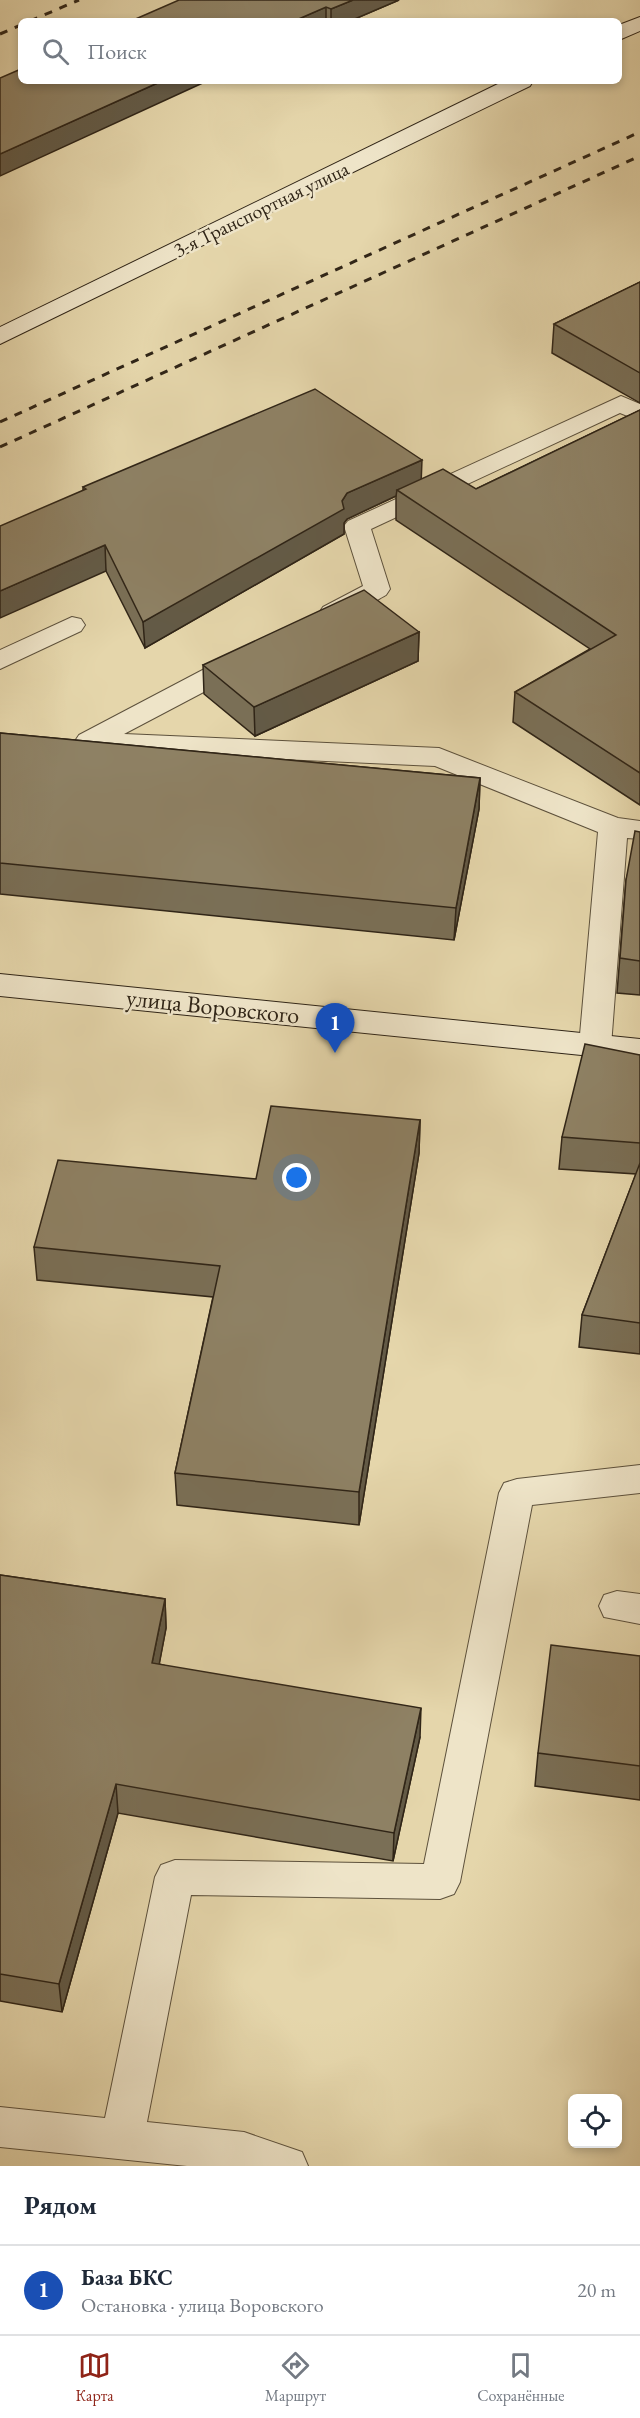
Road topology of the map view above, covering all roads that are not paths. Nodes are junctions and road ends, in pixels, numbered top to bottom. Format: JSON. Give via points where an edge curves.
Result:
{"nodes":[{"id":1,"x":640,"y":23,"type":"edge"},
{"id":2,"x":622,"y":32,"type":"edge"},
{"id":3,"x":516,"y":84,"type":"edge"},
{"id":4,"x":0,"y":337,"type":"edge"},
{"id":5,"x":640,"y":414,"type":"edge"},
{"id":6,"x":72,"y":625,"type":"dead end"},
{"id":7,"x":305,"y":627,"type":"edge"},
{"id":8,"x":264,"y":648,"type":"edge"},
{"id":9,"x":0,"y":661,"type":"edge"},
{"id":10,"x":627,"y":828,"type":"edge"},
{"id":11,"x":0,"y":984,"type":"edge"},
{"id":12,"x":595,"y":1046,"type":"junction"},
{"id":13,"x":640,"y":1050,"type":"edge"},
{"id":14,"x":640,"y":1479,"type":"edge"},
{"id":15,"x":0,"y":2127,"type":"edge"},
{"id":16,"x":122,"y":2140,"type":"junction"},
{"id":17,"x":242,"y":2159,"type":"edge"},
{"id":18,"x":287,"y":2166,"type":"edge"}],
"edges":[{"from":1,"to":2,"type":"street"},
{"from":3,"to":4,"type":"street","name":"3-я Транспортная улица"},
{"from":5,"to":7,"type":"lane","via":[[621,403],[357,526],[377,589]]},
{"from":6,"to":9,"type":"lane"},
{"from":8,"to":10,"type":"lane","via":[[89,741],[440,757]]},
{"from":10,"to":12,"type":"lane"},
{"from":11,"to":12,"type":"street","name":"улица Воровского"},
{"from":12,"to":13,"type":"street","name":"улица Воровского"},
{"from":14,"to":16,"type":"lane","via":[[517,1493],[440,1882],[175,1877]]},
{"from":15,"to":16,"type":"lane"},
{"from":16,"to":17,"type":"lane"},
{"from":17,"to":18,"type":"lane"}]}
